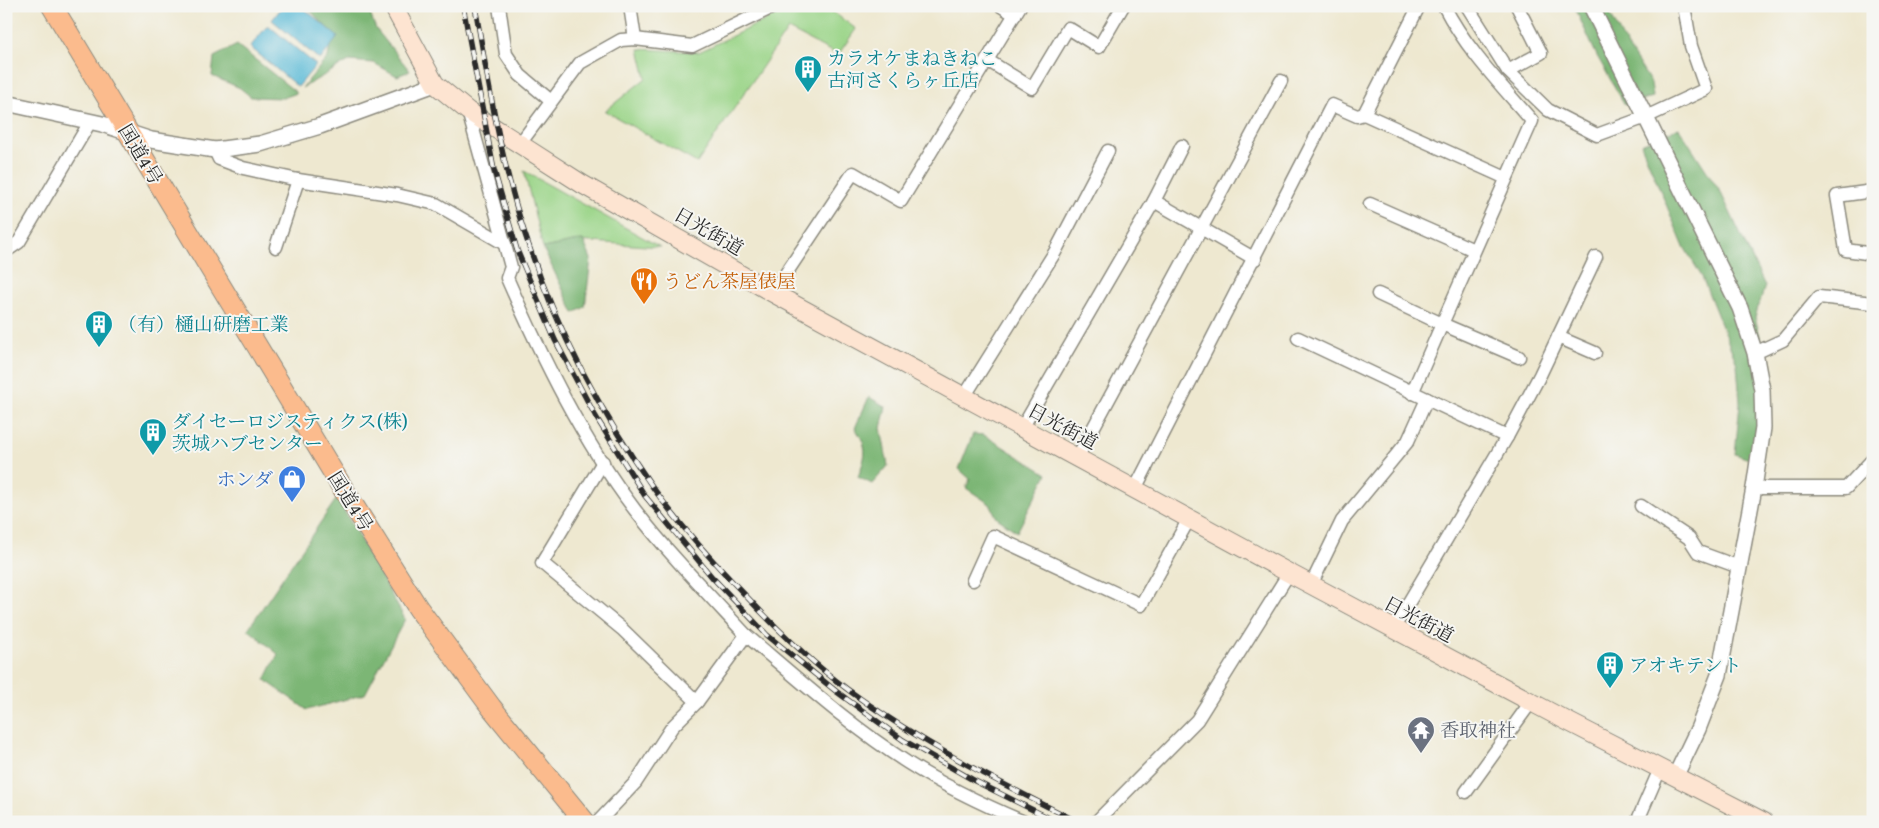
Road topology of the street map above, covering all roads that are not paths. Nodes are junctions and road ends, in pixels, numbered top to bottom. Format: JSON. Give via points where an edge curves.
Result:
{"nodes":[{"id":1,"x":52,"y":6,"type":"edge"},
{"id":2,"x":393,"y":6,"type":"edge"},
{"id":3,"x":499,"y":6,"type":"edge"},
{"id":4,"x":630,"y":6,"type":"edge"},
{"id":5,"x":775,"y":6,"type":"edge"},
{"id":6,"x":1000,"y":6,"type":"edge"},
{"id":7,"x":1123,"y":6,"type":"edge"},
{"id":8,"x":1419,"y":6,"type":"edge"},
{"id":9,"x":1444,"y":6,"type":"edge"},
{"id":10,"x":1467,"y":6,"type":"edge"},
{"id":11,"x":1517,"y":6,"type":"edge"},
{"id":12,"x":1591,"y":6,"type":"edge"},
{"id":13,"x":1684,"y":7,"type":"edge"},
{"id":14,"x":1017,"y":10,"type":"edge"},
{"id":15,"x":635,"y":39,"type":"junction"},
{"id":16,"x":988,"y":60,"type":"junction"},
{"id":17,"x":1508,"y":71,"type":"junction"},
{"id":18,"x":1281,"y":81,"type":"dead end"},
{"id":19,"x":435,"y":84,"type":"junction"},
{"id":20,"x":551,"y":101,"type":"junction"},
{"id":21,"x":6,"y":103,"type":"edge"},
{"id":22,"x":468,"y":112,"type":"junction"},
{"id":23,"x":1364,"y":114,"type":"junction"},
{"id":24,"x":1646,"y":117,"type":"junction"},
{"id":25,"x":90,"y":122,"type":"junction"},
{"id":26,"x":128,"y":132,"type":"junction"},
{"id":27,"x":519,"y":145,"type":"junction"},
{"id":28,"x":1182,"y":146,"type":"dead end"},
{"id":29,"x":215,"y":150,"type":"junction"},
{"id":30,"x":1108,"y":150,"type":"dead end"},
{"id":31,"x":1506,"y":178,"type":"junction"},
{"id":32,"x":298,"y":180,"type":"junction"},
{"id":33,"x":1873,"y":191,"type":"edge"},
{"id":34,"x":1154,"y":201,"type":"junction"},
{"id":35,"x":1370,"y":204,"type":"dead end"},
{"id":36,"x":1203,"y":229,"type":"junction"},
{"id":37,"x":505,"y":244,"type":"junction"},
{"id":38,"x":276,"y":247,"type":"dead end"},
{"id":39,"x":6,"y":250,"type":"edge"},
{"id":40,"x":1474,"y":250,"type":"junction"},
{"id":41,"x":1873,"y":254,"type":"edge"},
{"id":42,"x":1596,"y":257,"type":"dead end"},
{"id":43,"x":1255,"y":259,"type":"junction"},
{"id":44,"x":774,"y":292,"type":"junction"},
{"id":45,"x":1378,"y":294,"type":"dead end"},
{"id":46,"x":1873,"y":303,"type":"edge"},
{"id":47,"x":1442,"y":324,"type":"junction"},
{"id":48,"x":1558,"y":336,"type":"junction"},
{"id":49,"x":1298,"y":338,"type":"dead end"},
{"id":50,"x":1594,"y":353,"type":"dead end"},
{"id":51,"x":1755,"y":353,"type":"junction"},
{"id":52,"x":1519,"y":357,"type":"dead end"},
{"id":53,"x":1412,"y":393,"type":"junction"},
{"id":54,"x":964,"y":397,"type":"junction"},
{"id":55,"x":1427,"y":399,"type":"junction"},
{"id":56,"x":1022,"y":428,"type":"junction"},
{"id":57,"x":1508,"y":436,"type":"junction"},
{"id":58,"x":1077,"y":458,"type":"junction"},
{"id":59,"x":1873,"y":459,"type":"edge"},
{"id":60,"x":603,"y":462,"type":"junction"},
{"id":61,"x":1754,"y":488,"type":"junction"},
{"id":62,"x":1135,"y":489,"type":"junction"},
{"id":63,"x":1640,"y":506,"type":"dead end"},
{"id":64,"x":1190,"y":519,"type":"junction"},
{"id":65,"x":1739,"y":566,"type":"junction"},
{"id":66,"x":1289,"y":573,"type":"junction"},
{"id":67,"x":974,"y":580,"type":"dead end"},
{"id":68,"x":1311,"y":585,"type":"junction"},
{"id":69,"x":1393,"y":629,"type":"junction"},
{"id":70,"x":746,"y":635,"type":"junction"},
{"id":71,"x":697,"y":702,"type":"junction"},
{"id":72,"x":1531,"y":702,"type":"junction"},
{"id":73,"x":1668,"y":773,"type":"junction"},
{"id":74,"x":1466,"y":792,"type":"dead end"},
{"id":75,"x":585,"y":822,"type":"edge"},
{"id":76,"x":598,"y":822,"type":"edge"},
{"id":77,"x":1024,"y":822,"type":"edge"},
{"id":78,"x":1096,"y":822,"type":"edge"},
{"id":79,"x":1638,"y":822,"type":"edge"},
{"id":80,"x":1764,"y":822,"type":"edge"}],
"edges":[{"from":1,"to":26,"type":"highway","name":"国道4号"},
{"from":2,"to":19,"type":"main road","name":"日光街道"},
{"from":3,"to":20,"type":"street","via":[[506,54],[520,75]]},
{"from":4,"to":15,"type":"street"},
{"from":5,"to":15,"type":"street","via":[[692,46]]},
{"from":6,"to":14,"type":"street"},
{"from":7,"to":16,"type":"street","via":[[1099,47],[1068,28],[1032,88]]},
{"from":8,"to":23,"type":"street"},
{"from":9,"to":31,"type":"street","via":[[1488,70],[1532,121]]},
{"from":10,"to":17,"type":"street"},
{"from":11,"to":17,"type":"street","via":[[1541,53]]},
{"from":12,"to":24,"type":"street"},
{"from":13,"to":24,"type":"street","via":[[1691,46],[1706,89]]},
{"from":14,"to":16,"type":"street"},
{"from":15,"to":20,"type":"street","via":[[621,40],[580,63]]},
{"from":16,"to":44,"type":"street","via":[[900,201],[853,173]]},
{"from":17,"to":24,"type":"street","via":[[1548,110],[1597,135]]},
{"from":18,"to":36,"type":"street"},
{"from":19,"to":22,"type":"main road","name":"日光街道"},
{"from":19,"to":29,"type":"street","via":[[320,126],[260,144]]},
{"from":20,"to":27,"type":"street"},
{"from":21,"to":25,"type":"street"},
{"from":22,"to":27,"type":"main road","name":"日光街道"},
{"from":22,"to":37,"type":"street"},
{"from":23,"to":31,"type":"street"},
{"from":23,"to":43,"type":"street","via":[[1357,116],[1332,105]]},
{"from":24,"to":51,"type":"street","via":[[1740,308]]},
{"from":25,"to":26,"type":"street"},
{"from":25,"to":39,"type":"street","via":[[19,242]]},
{"from":26,"to":29,"type":"street"},
{"from":26,"to":75,"type":"highway","name":"国道4号","via":[[418,608],[491,707]]},
{"from":27,"to":44,"type":"main road","name":"日光街道"},
{"from":28,"to":34,"type":"street"},
{"from":29,"to":32,"type":"street","via":[[219,158],[243,168]]},
{"from":30,"to":54,"type":"street","via":[[1055,252]]},
{"from":31,"to":40,"type":"street"},
{"from":32,"to":37,"type":"street","via":[[436,204]]},
{"from":32,"to":38,"type":"street"},
{"from":33,"to":41,"type":"street","via":[[1837,196],[1846,250]]},
{"from":34,"to":36,"type":"street"},
{"from":34,"to":56,"type":"street"},
{"from":35,"to":40,"type":"street"},
{"from":36,"to":43,"type":"street"},
{"from":36,"to":58,"type":"street"},
{"from":37,"to":60,"type":"street","via":[[511,266],[507,278],[533,337]]},
{"from":40,"to":47,"type":"street"},
{"from":42,"to":48,"type":"street"},
{"from":43,"to":62,"type":"street"},
{"from":44,"to":54,"type":"main road","name":"日光街道"},
{"from":45,"to":47,"type":"street"},
{"from":46,"to":51,"type":"street","via":[[1819,297],[1783,340]]},
{"from":47,"to":52,"type":"street"},
{"from":47,"to":53,"type":"street"},
{"from":48,"to":50,"type":"street"},
{"from":48,"to":57,"type":"street"},
{"from":49,"to":53,"type":"street"},
{"from":51,"to":61,"type":"street","via":[[1762,390],[1762,428]]},
{"from":53,"to":55,"type":"street"},
{"from":54,"to":56,"type":"main road","name":"日光街道"},
{"from":55,"to":57,"type":"street"},
{"from":55,"to":68,"type":"street","via":[[1408,441],[1342,521]]},
{"from":56,"to":58,"type":"main road","name":"日光街道"},
{"from":57,"to":69,"type":"street"},
{"from":58,"to":62,"type":"main road","name":"日光街道"},
{"from":59,"to":61,"type":"street","via":[[1846,488]]},
{"from":60,"to":70,"type":"street","via":[[635,510]]},
{"from":60,"to":71,"type":"street","via":[[542,563],[622,629]]},
{"from":61,"to":65,"type":"street"},
{"from":62,"to":64,"type":"main road","name":"日光街道"},
{"from":63,"to":65,"type":"street","via":[[1689,538],[1698,552]]},
{"from":64,"to":66,"type":"main road","name":"日光街道"},
{"from":64,"to":67,"type":"street","via":[[1142,606],[993,536]]},
{"from":65,"to":73,"type":"street","via":[[1719,674],[1698,729]]},
{"from":66,"to":68,"type":"main road","name":"日光街道"},
{"from":66,"to":78,"type":"street","via":[[1197,720]]},
{"from":68,"to":69,"type":"main road","name":"日光街道"},
{"from":69,"to":72,"type":"main road","name":"日光街道"},
{"from":70,"to":71,"type":"street"},
{"from":70,"to":77,"type":"street","via":[[828,704],[908,763]]},
{"from":71,"to":76,"type":"street","via":[[672,727],[636,782]]},
{"from":72,"to":73,"type":"main road","name":"日光街道"},
{"from":72,"to":74,"type":"street"},
{"from":73,"to":79,"type":"street"},
{"from":73,"to":80,"type":"main road","name":"日光街道"}]}
